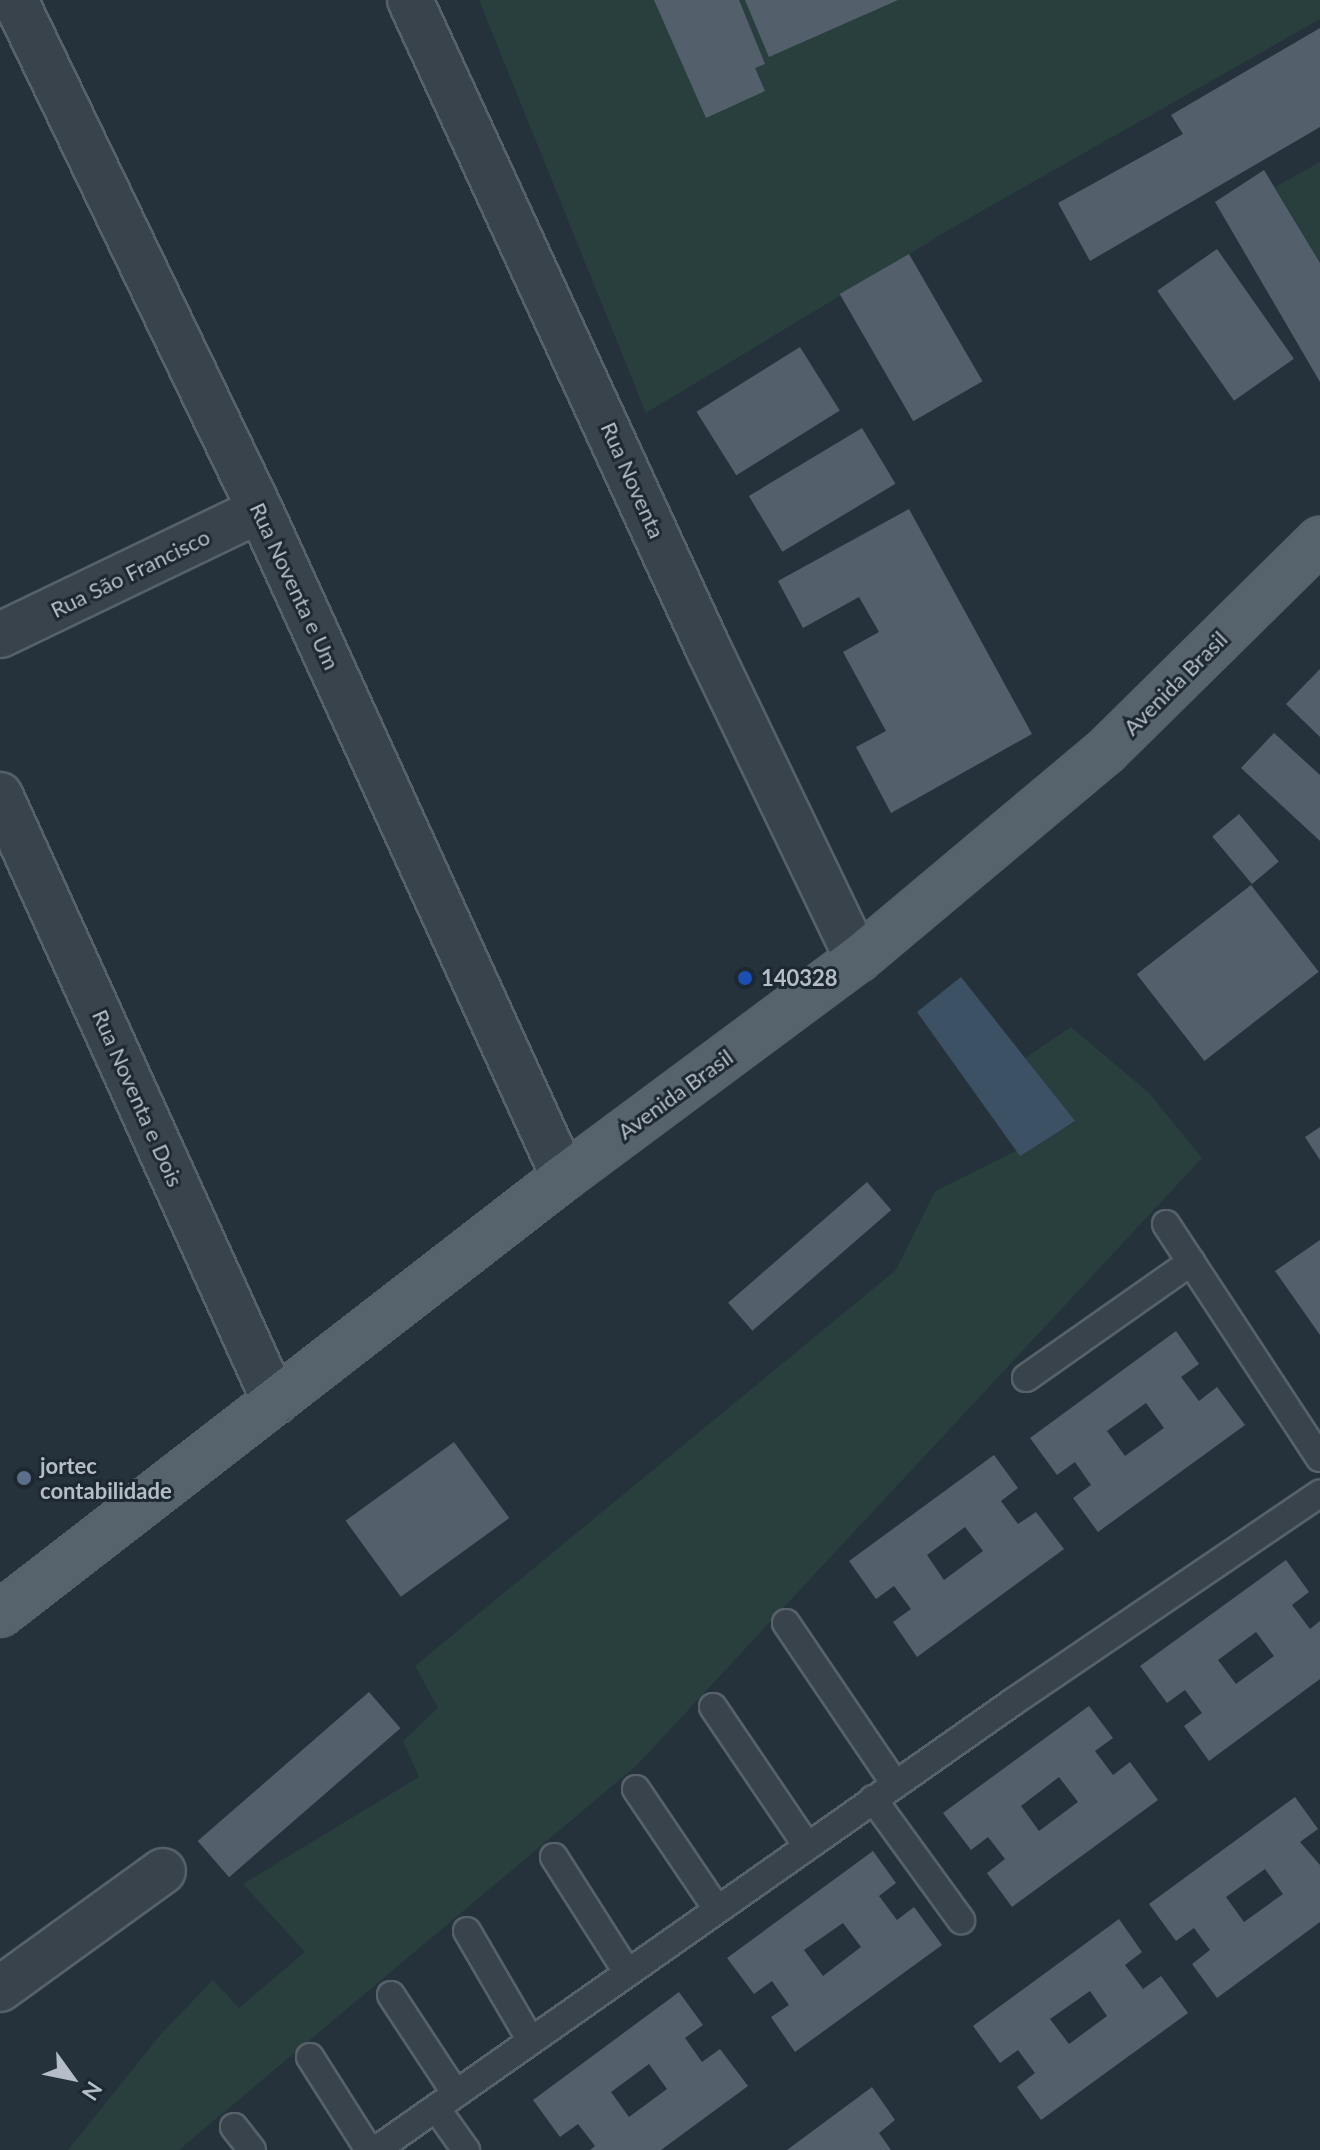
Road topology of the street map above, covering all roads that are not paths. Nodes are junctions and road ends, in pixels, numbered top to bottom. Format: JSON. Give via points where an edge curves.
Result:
{"nodes":[{"id":1,"x":15,"y":0,"type":"edge"},
{"id":2,"x":410,"y":0,"type":"edge"},
{"id":3,"x":260,"y":510,"type":"junction"},
{"id":4,"x":1320,"y":540,"type":"edge"},
{"id":5,"x":0,"y":635,"type":"edge"},
{"id":6,"x":0,"y":795,"type":"edge"},
{"id":7,"x":858,"y":959,"type":"junction"},
{"id":8,"x":564,"y":1177,"type":"junction"},
{"id":9,"x":1166,"y":1224,"type":"dead end"},
{"id":10,"x":1191,"y":1262,"type":"junction"},
{"id":11,"x":1026,"y":1378,"type":"dead end"},
{"id":12,"x":275,"y":1402,"type":"junction"},
{"id":13,"x":1320,"y":1458,"type":"edge"},
{"id":14,"x":1320,"y":1493,"type":"edge"},
{"id":15,"x":0,"y":1614,"type":"edge"},
{"id":16,"x":786,"y":1623,"type":"dead end"},
{"id":17,"x":713,"y":1707,"type":"dead end"},
{"id":18,"x":895,"y":1784,"type":"junction"},
{"id":19,"x":636,"y":1789,"type":"dead end"},
{"id":20,"x":873,"y":1799,"type":"junction"},
{"id":21,"x":807,"y":1846,"type":"junction"},
{"id":22,"x":554,"y":1857,"type":"dead end"},
{"id":23,"x":163,"y":1871,"type":"dead end"},
{"id":24,"x":717,"y":1909,"type":"junction"},
{"id":25,"x":961,"y":1920,"type":"dead end"},
{"id":26,"x":467,"y":1931,"type":"dead end"},
{"id":27,"x":627,"y":1972,"type":"junction"},
{"id":28,"x":0,"y":1989,"type":"edge"},
{"id":29,"x":391,"y":1995,"type":"dead end"},
{"id":30,"x":531,"y":2041,"type":"junction"},
{"id":31,"x":310,"y":2057,"type":"dead end"},
{"id":32,"x":446,"y":2101,"type":"junction"},
{"id":33,"x":234,"y":2127,"type":"dead end"},
{"id":34,"x":252,"y":2150,"type":"edge"},
{"id":35,"x":369,"y":2150,"type":"edge"},
{"id":36,"x":376,"y":2150,"type":"edge"},
{"id":37,"x":466,"y":2150,"type":"edge"}],
"edges":[{"from":1,"to":3,"type":"street","name":"Rua Noventa e Um"},
{"from":2,"to":7,"type":"street","name":"Rua Noventa","via":[[709,650]]},
{"from":3,"to":5,"type":"street","name":"Rua São Francisco"},
{"from":3,"to":8,"type":"street","name":"Rua Noventa e Um"},
{"from":4,"to":7,"type":"main road","name":"Avenida Brasil","via":[[1106,751]]},
{"from":6,"to":12,"type":"street","name":"Rua Noventa e Dois"},
{"from":7,"to":8,"type":"main road","name":"Avenida Brasil"},
{"from":8,"to":12,"type":"main road","name":"Avenida Brasil"},
{"from":9,"to":10,"type":"lane"},
{"from":10,"to":11,"type":"lane"},
{"from":10,"to":13,"type":"lane"},
{"from":12,"to":15,"type":"main road","name":"Avenida Brasil"},
{"from":14,"to":18,"type":"lane"},
{"from":16,"to":18,"type":"lane"},
{"from":17,"to":21,"type":"lane"},
{"from":18,"to":20,"type":"lane"},
{"from":19,"to":24,"type":"lane"},
{"from":20,"to":21,"type":"lane"},
{"from":20,"to":25,"type":"lane"},
{"from":21,"to":24,"type":"lane"},
{"from":22,"to":27,"type":"lane"},
{"from":23,"to":28,"type":"street"},
{"from":24,"to":27,"type":"lane"},
{"from":26,"to":30,"type":"lane"},
{"from":27,"to":30,"type":"lane"},
{"from":29,"to":32,"type":"lane"},
{"from":30,"to":32,"type":"lane"},
{"from":31,"to":35,"type":"lane"},
{"from":32,"to":36,"type":"lane"},
{"from":32,"to":37,"type":"lane"},
{"from":33,"to":34,"type":"lane"}]}
